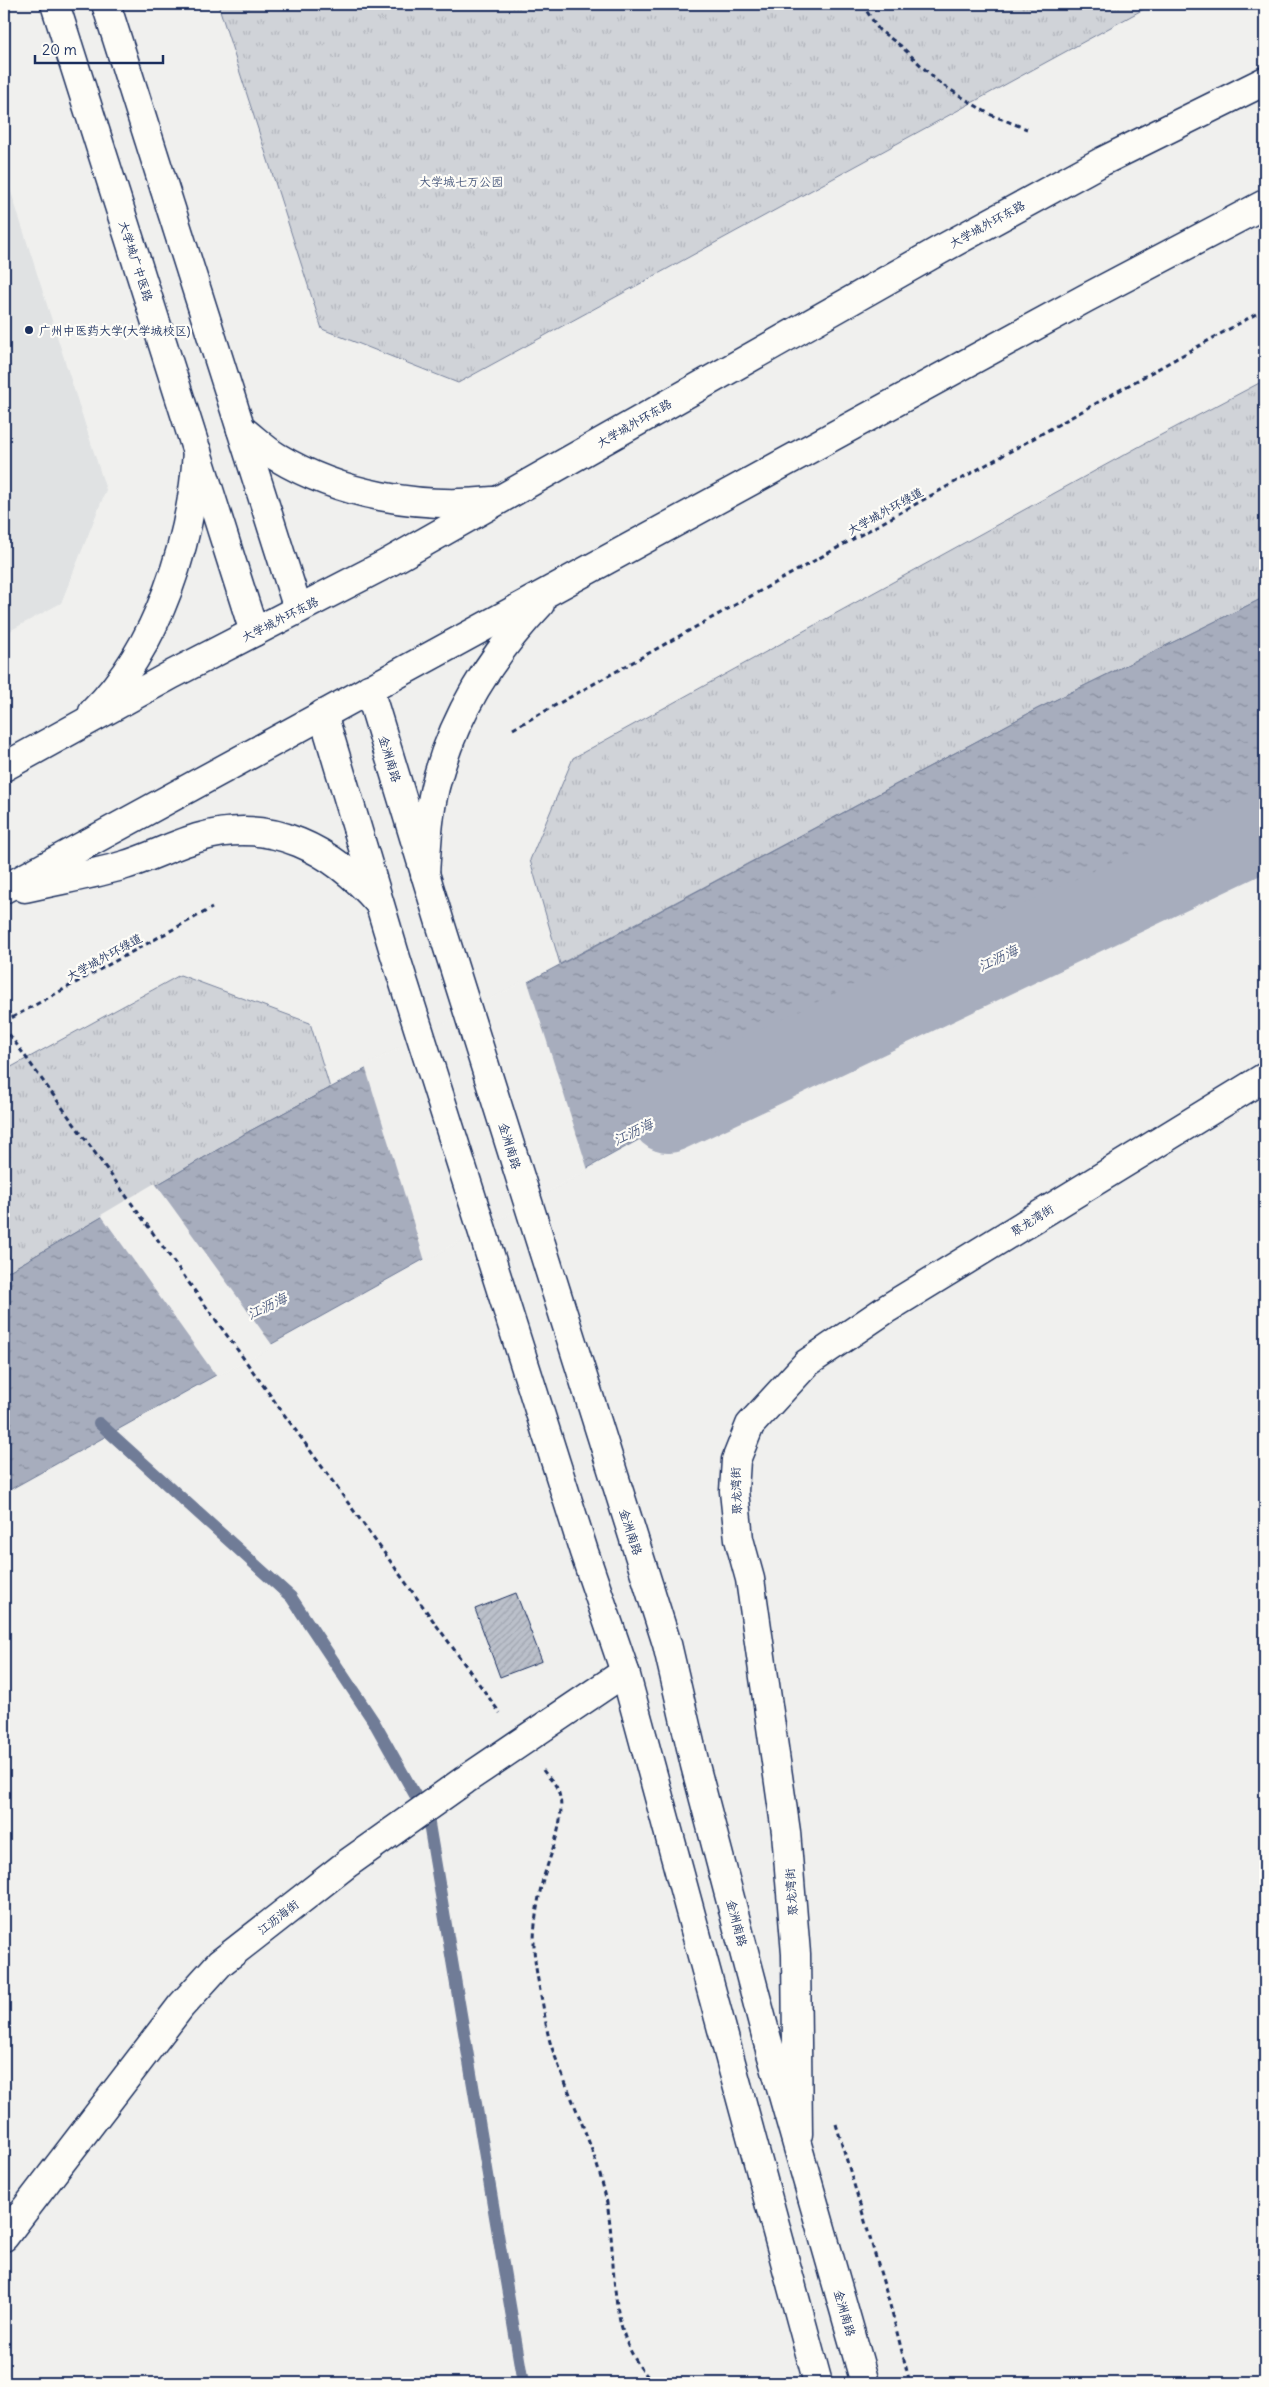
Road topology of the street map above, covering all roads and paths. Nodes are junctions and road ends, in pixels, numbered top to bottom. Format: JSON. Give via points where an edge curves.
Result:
{"nodes":[{"id":1,"x":55,"y":4,"type":"edge"},
{"id":2,"x":106,"y":4,"type":"edge"},
{"id":3,"x":862,"y":4,"type":"edge"},
{"id":4,"x":1261,"y":80,"type":"edge"},
{"id":5,"x":1027,"y":130,"type":"dead end"},
{"id":6,"x":1265,"y":204,"type":"edge"},
{"id":7,"x":1265,"y":309,"type":"edge"},
{"id":8,"x":241,"y":429,"type":"junction"},
{"id":9,"x":196,"y":451,"type":"junction"},
{"id":10,"x":499,"y":500,"type":"junction"},
{"id":11,"x":556,"y":587,"type":"junction"},
{"id":12,"x":298,"y":609,"type":"junction"},
{"id":13,"x":254,"y":632,"type":"junction"},
{"id":14,"x":369,"y":689,"type":"junction"},
{"id":15,"x":322,"y":714,"type":"junction"},
{"id":16,"x":78,"y":726,"type":"junction"},
{"id":17,"x":513,"y":729,"type":"dead end"},
{"id":18,"x":4,"y":767,"type":"edge"},
{"id":19,"x":425,"y":874,"type":"junction"},
{"id":20,"x":4,"y":890,"type":"edge"},
{"id":21,"x":380,"y":902,"type":"junction"},
{"id":22,"x":212,"y":908,"type":"dead end"},
{"id":23,"x":4,"y":1022,"type":"edge"},
{"id":24,"x":4,"y":1027,"type":"edge"},
{"id":25,"x":1265,"y":1077,"type":"edge"},
{"id":26,"x":624,"y":1672,"type":"junction"},
{"id":27,"x":521,"y":1742,"type":"junction"},
{"id":28,"x":835,"y":2119,"type":"dead end"},
{"id":29,"x":798,"y":2150,"type":"junction"},
{"id":30,"x":4,"y":2237,"type":"edge"},
{"id":31,"x":654,"y":2383,"type":"edge"},
{"id":32,"x":818,"y":2383,"type":"edge"},
{"id":33,"x":865,"y":2383,"type":"edge"},
{"id":34,"x":910,"y":2383,"type":"edge"}],
"edges":[{"from":1,"to":9,"type":"main road","name":"大学城广中医路"},
{"from":2,"to":8,"type":"main road"},
{"from":3,"to":5,"type":"path","via":[[879,30],[938,82],[989,114]]},
{"from":4,"to":10,"type":"main road","name":"大学城外环东路","via":[[940,250]]},
{"from":6,"to":11,"type":"main road"},
{"from":7,"to":17,"type":"path","name":"大学城外环绿道"},
{"from":8,"to":10,"type":"main road","via":[[298,469],[346,487],[418,501],[472,503]]},
{"from":8,"to":12,"type":"main road"},
{"from":9,"to":13,"type":"main road","name":"大学城广中医路"},
{"from":9,"to":16,"type":"main road","via":[[189,522],[172,580],[130,664],[97,708]]},
{"from":10,"to":12,"type":"main road","name":"大学城外环东路"},
{"from":11,"to":14,"type":"main road"},
{"from":11,"to":19,"type":"main road","via":[[522,622],[500,651],[468,701],[457,725],[435,788]]},
{"from":12,"to":13,"type":"main road","name":"大学城外环东路"},
{"from":13,"to":16,"type":"main road","name":"大学城外环东路"},
{"from":14,"to":15,"type":"main road"},
{"from":14,"to":19,"type":"main road","name":"金洲南路"},
{"from":15,"to":20,"type":"main road"},
{"from":15,"to":21,"type":"main road"},
{"from":16,"to":18,"type":"main road","name":"大学城外环东路"},
{"from":19,"to":29,"type":"main road","name":"金洲南路","via":[[667,1644],[695,1765]]},
{"from":20,"to":21,"type":"main road","via":[[97,873],[217,833],[250,830],[294,840],[316,850],[353,874]]},
{"from":21,"to":26,"type":"main road"},
{"from":22,"to":23,"type":"path","name":"大学城外环绿道"},
{"from":24,"to":27,"type":"path"},
{"from":25,"to":29,"type":"main road","name":"聚龙湾街","via":[[872,1319],[807,1363],[750,1425],[736,1460],[734,1491],[739,1538],[750,1579],[786,1832],[796,1954]]},
{"from":26,"to":27,"type":"main road","name":"江沥海街"},
{"from":26,"to":32,"type":"main road"},
{"from":27,"to":30,"type":"main road","name":"江沥海街","via":[[348,1863],[242,1945],[201,1983]]},
{"from":27,"to":31,"type":"path","via":[[557,1789],[561,1813],[540,1889],[534,1944],[551,2046],[598,2165],[606,2201],[620,2326],[630,2352],[643,2373]]},
{"from":28,"to":34,"type":"path"},
{"from":29,"to":33,"type":"main road","name":"金洲南路"}]}
